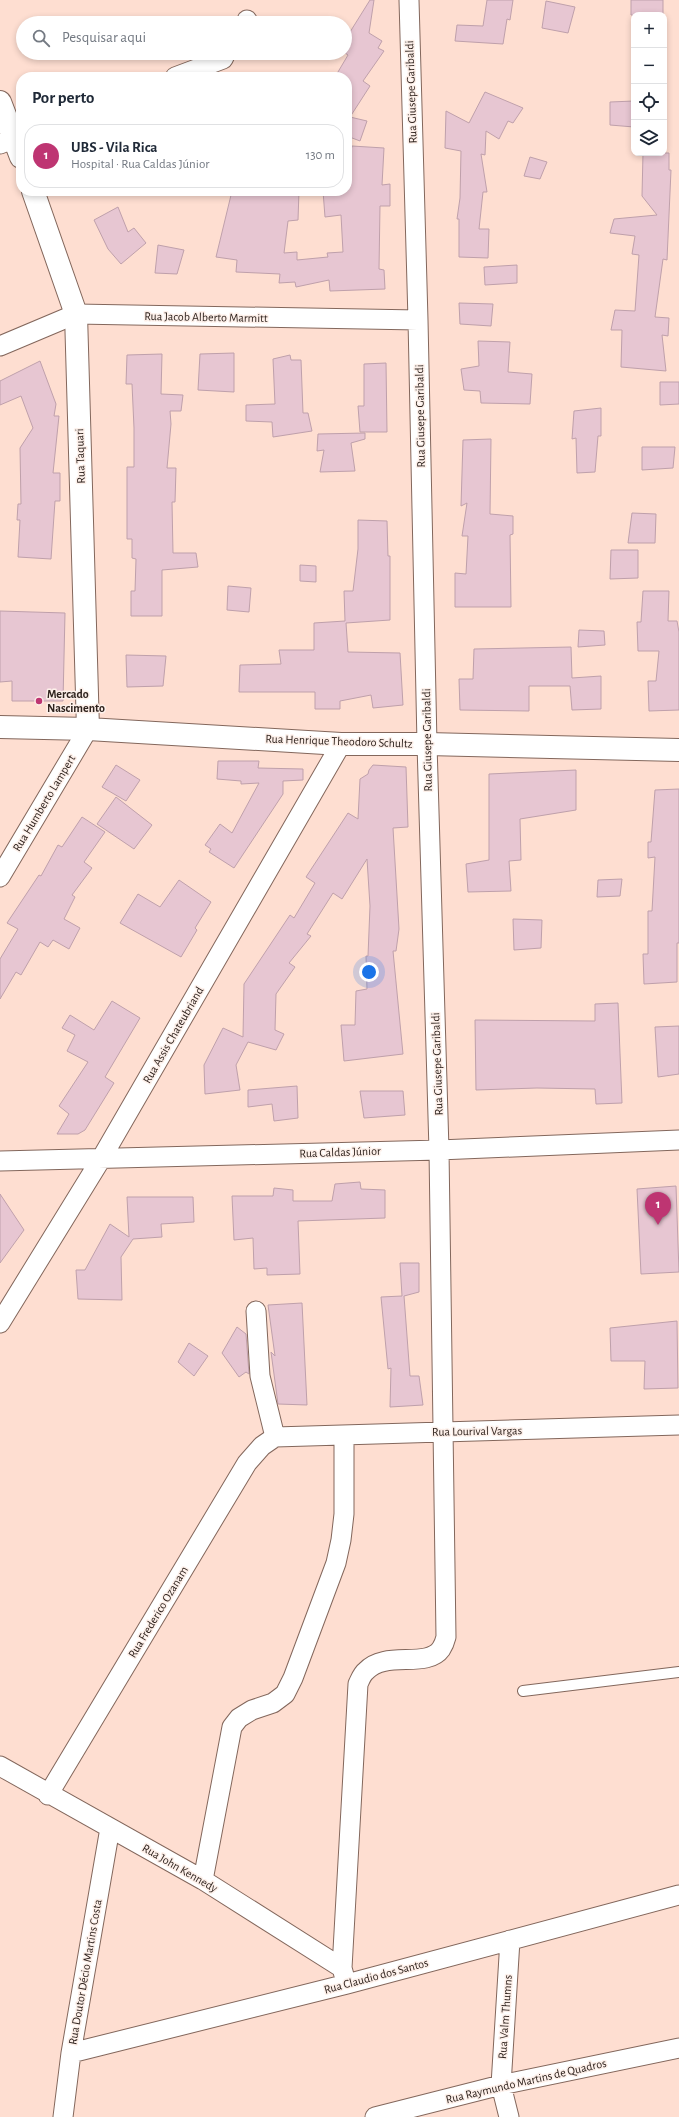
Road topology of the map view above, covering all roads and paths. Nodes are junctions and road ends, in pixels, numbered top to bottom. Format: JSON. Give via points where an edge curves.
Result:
{"nodes":[{"id":1,"x":409,"y":0,"type":"edge"},
{"id":2,"x":220,"y":60,"type":"edge"},
{"id":3,"x":188,"y":72,"type":"edge"},
{"id":4,"x":0,"y":102,"type":"edge"},
{"id":5,"x":14,"y":144,"type":"edge"},
{"id":6,"x":35,"y":196,"type":"edge"},
{"id":7,"x":76,"y":314,"type":"junction"},
{"id":8,"x":418,"y":320,"type":"junction"},
{"id":9,"x":0,"y":346,"type":"edge"},
{"id":10,"x":0,"y":727,"type":"edge"},
{"id":11,"x":88,"y":729,"type":"junction"},
{"id":12,"x":341,"y":744,"type":"junction"},
{"id":13,"x":427,"y":744,"type":"junction"},
{"id":14,"x":679,"y":750,"type":"edge"},
{"id":15,"x":0,"y":877,"type":"edge"},
{"id":16,"x":679,"y":1140,"type":"edge"},
{"id":17,"x":439,"y":1150,"type":"junction"},
{"id":18,"x":101,"y":1159,"type":"junction"},
{"id":19,"x":0,"y":1161,"type":"edge"},
{"id":20,"x":256,"y":1311,"type":"dead end"},
{"id":21,"x":0,"y":1323,"type":"edge"},
{"id":22,"x":679,"y":1425,"type":"edge"},
{"id":23,"x":443,"y":1432,"type":"junction"},
{"id":24,"x":344,"y":1435,"type":"junction"},
{"id":25,"x":275,"y":1437,"type":"junction"},
{"id":26,"x":679,"y":1672,"type":"edge"},
{"id":27,"x":523,"y":1691,"type":"dead end"},
{"id":28,"x":0,"y":1766,"type":"edge"},
{"id":29,"x":48,"y":1794,"type":"junction"},
{"id":30,"x":110,"y":1828,"type":"junction"},
{"id":31,"x":203,"y":1880,"type":"junction"},
{"id":32,"x":679,"y":1895,"type":"edge"},
{"id":33,"x":510,"y":1940,"type":"junction"},
{"id":34,"x":345,"y":1976,"type":"junction"},
{"id":35,"x":679,"y":2048,"type":"edge"},
{"id":36,"x":71,"y":2053,"type":"junction"},
{"id":37,"x":501,"y":2085,"type":"junction"},
{"id":38,"x":63,"y":2117,"type":"edge"},
{"id":39,"x":374,"y":2117,"type":"edge"},
{"id":40,"x":509,"y":2117,"type":"edge"}],
"edges":[{"from":1,"to":8,"type":"street","name":"Rua Giusepe Garibaldi"},
{"from":2,"to":3,"type":"street"},
{"from":4,"to":5,"type":"street"},
{"from":6,"to":7,"type":"street","name":"Rua Taquari"},
{"from":7,"to":8,"type":"street","name":"Rua Jacob Alberto Marmitt"},
{"from":7,"to":9,"type":"street","name":"Rua Jacob Alberto Marmitt"},
{"from":7,"to":11,"type":"street","name":"Rua Taquari"},
{"from":8,"to":13,"type":"street","name":"Rua Giusepe Garibaldi"},
{"from":10,"to":11,"type":"street","name":"Rua Henrique Theodoro Schultz"},
{"from":11,"to":12,"type":"street","name":"Rua Henrique Theodoro Schultz"},
{"from":11,"to":15,"type":"street","name":"Rua Humberto Lampert"},
{"from":12,"to":13,"type":"street","name":"Rua Henrique Theodoro Schultz"},
{"from":12,"to":18,"type":"street","name":"Rua Assis Chateubriand"},
{"from":13,"to":14,"type":"street","name":"Rua Henrique Theodoro Schultz"},
{"from":13,"to":17,"type":"street","name":"Rua Giusepe Garibaldi"},
{"from":16,"to":17,"type":"street","name":"Rua Caldas Júnior"},
{"from":17,"to":18,"type":"street","name":"Rua Caldas Júnior"},
{"from":17,"to":23,"type":"street","name":"Rua Giusepe Garibaldi"},
{"from":18,"to":19,"type":"street","name":"Rua Caldas Júnior"},
{"from":18,"to":21,"type":"street","name":"Rua Assis Chateubriand"},
{"from":20,"to":25,"type":"street","via":[[260,1376]]},
{"from":22,"to":23,"type":"street","name":"Rua Lourival Vargas"},
{"from":23,"to":24,"type":"street","name":"Rua Lourival Vargas"},
{"from":23,"to":34,"type":"street","name":"Rua Giusepe Garibaldi","via":[[446,1637],[441,1650],[430,1658],[376,1663],[365,1671],[358,1684]]},
{"from":24,"to":25,"type":"street","name":"Rua Lourival Vargas"},
{"from":24,"to":31,"type":"street","via":[[344,1514],[336,1563],[285,1694],[273,1703],[252,1710],[239,1718],[232,1727]]},
{"from":25,"to":29,"type":"street","name":"Rua Frederico Ozanam","via":[[262,1446],[247,1463]]},
{"from":26,"to":27,"type":"lane"},
{"from":28,"to":29,"type":"street","name":"Rua John Kennedy"},
{"from":29,"to":30,"type":"street","name":"Rua John Kennedy"},
{"from":30,"to":31,"type":"street","name":"Rua John Kennedy"},
{"from":30,"to":36,"type":"street","name":"Rua Doutor Décio Martins Costa"},
{"from":31,"to":34,"type":"street","name":"Rua John Kennedy"},
{"from":32,"to":33,"type":"street","name":"Rua Claudio dos Santos"},
{"from":33,"to":34,"type":"street","name":"Rua Claudio dos Santos"},
{"from":33,"to":37,"type":"street","name":"Rua Valm Thumns"},
{"from":34,"to":36,"type":"street","name":"Rua Claudio dos Santos"},
{"from":35,"to":37,"type":"street","name":"Rua Raymundo Martins de Quadros"},
{"from":36,"to":38,"type":"street","name":"Rua Doutor Décio Martins Costa"},
{"from":37,"to":39,"type":"street","name":"Rua Raymundo Martins de Quadros"},
{"from":37,"to":40,"type":"street","name":"Rua Valm Thumns"}]}
